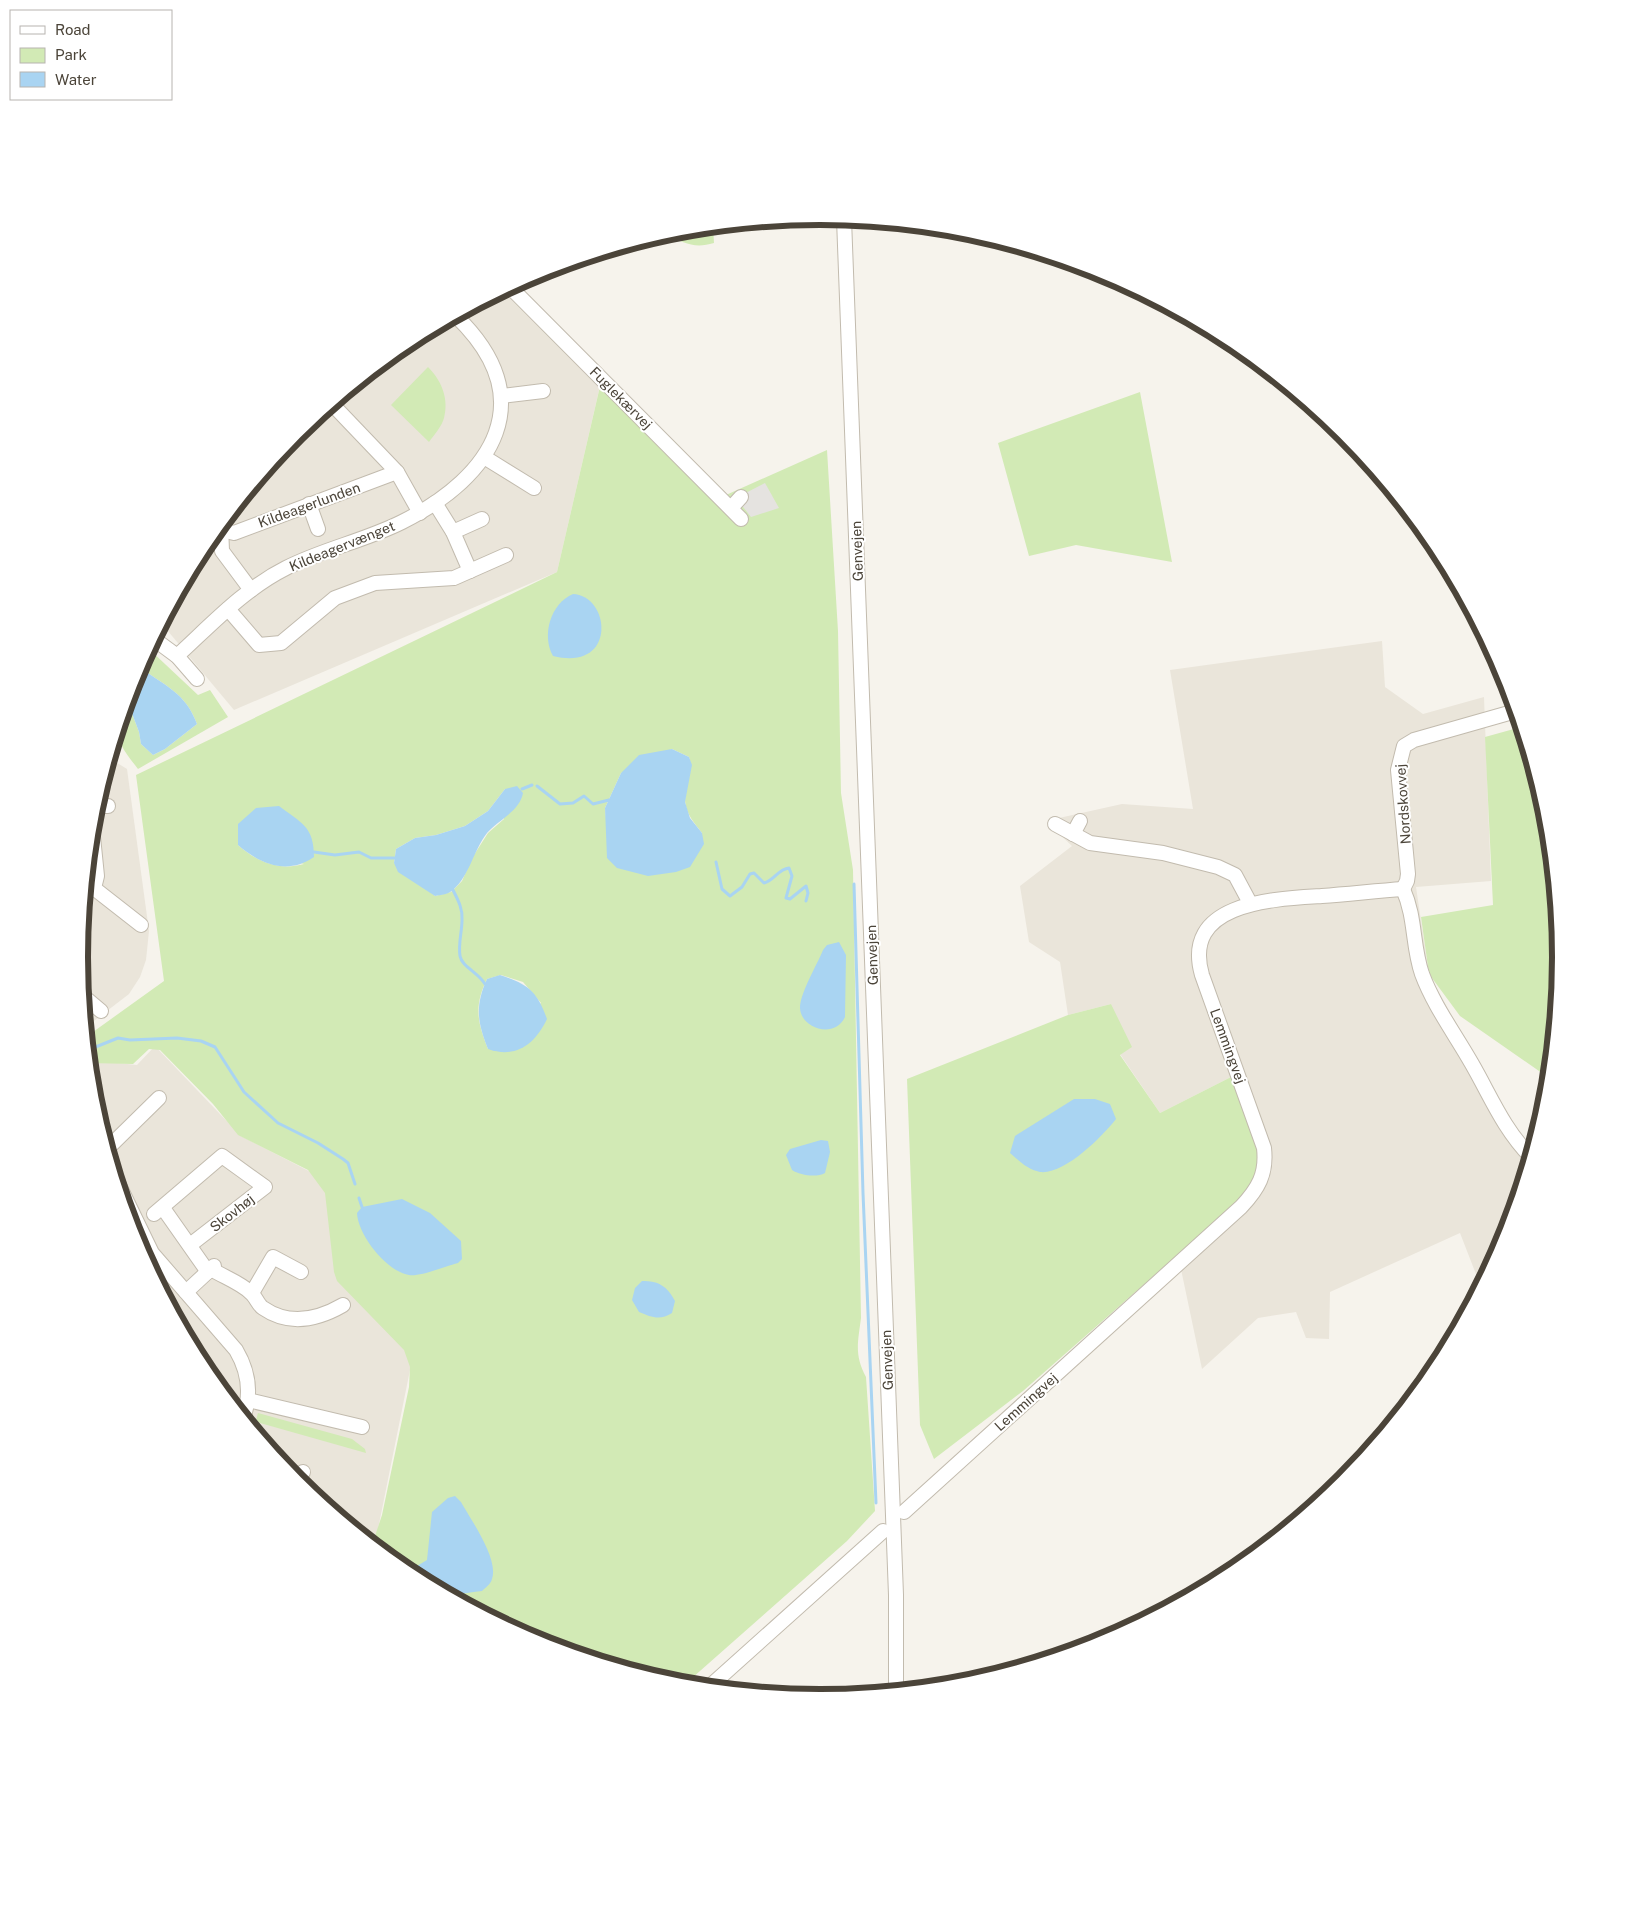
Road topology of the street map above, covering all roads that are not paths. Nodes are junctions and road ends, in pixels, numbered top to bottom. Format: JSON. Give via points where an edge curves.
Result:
{"nodes":[{"id":1,"x":844,"y":226,"type":"edge"},
{"id":2,"x":515,"y":292,"type":"edge"},
{"id":3,"x":460,"y":320,"type":"edge"},
{"id":4,"x":542,"y":391,"type":"dead end"},
{"id":5,"x":502,"y":396,"type":"junction"},
{"id":6,"x":336,"y":408,"type":"edge"},
{"id":7,"x":484,"y":457,"type":"junction"},
{"id":8,"x":397,"y":472,"type":"junction"},
{"id":9,"x":534,"y":488,"type":"dead end"},
{"id":10,"x":741,"y":497,"type":"dead end"},
{"id":11,"x":435,"y":503,"type":"junction"},
{"id":12,"x":309,"y":504,"type":"junction"},
{"id":13,"x":420,"y":513,"type":"junction"},
{"id":14,"x":482,"y":519,"type":"dead end"},
{"id":15,"x":318,"y":529,"type":"dead end"},
{"id":16,"x":226,"y":530,"type":"edge"},
{"id":17,"x":453,"y":532,"type":"junction"},
{"id":18,"x":221,"y":537,"type":"edge"},
{"id":19,"x":506,"y":555,"type":"dead end"},
{"id":20,"x":470,"y":571,"type":"junction"},
{"id":21,"x":251,"y":590,"type":"junction"},
{"id":22,"x":228,"y":609,"type":"junction"},
{"id":23,"x":159,"y":643,"type":"edge"},
{"id":24,"x":177,"y":656,"type":"junction"},
{"id":25,"x":197,"y":679,"type":"dead end"},
{"id":26,"x":1510,"y":713,"type":"edge"},
{"id":27,"x":1080,"y":820,"type":"dead end"},
{"id":28,"x":1055,"y":824,"type":"dead end"},
{"id":29,"x":1073,"y":834,"type":"junction"},
{"id":30,"x":95,"y":856,"type":"edge"},
{"id":31,"x":92,"y":883,"type":"edge"},
{"id":32,"x":91,"y":886,"type":"edge"},
{"id":33,"x":1403,"y":889,"type":"junction"},
{"id":34,"x":1250,"y":903,"type":"junction"},
{"id":35,"x":141,"y":925,"type":"dead end"},
{"id":36,"x":89,"y":1001,"type":"edge"},
{"id":37,"x":101,"y":1012,"type":"dead end"},
{"id":38,"x":159,"y":1098,"type":"dead end"},
{"id":39,"x":111,"y":1145,"type":"edge"},
{"id":40,"x":1527,"y":1152,"type":"edge"},
{"id":41,"x":190,"y":1246,"type":"junction"},
{"id":42,"x":154,"y":1261,"type":"edge"},
{"id":43,"x":212,"y":1268,"type":"junction"},
{"id":44,"x":302,"y":1272,"type":"dead end"},
{"id":45,"x":186,"y":1292,"type":"junction"},
{"id":46,"x":252,"y":1293,"type":"junction"},
{"id":47,"x":343,"y":1304,"type":"dead end"},
{"id":48,"x":248,"y":1400,"type":"junction"},
{"id":49,"x":245,"y":1411,"type":"edge"},
{"id":50,"x":362,"y":1427,"type":"dead end"},
{"id":51,"x":904,"y":1512,"type":"dead end"},
{"id":52,"x":883,"y":1531,"type":"dead end"},
{"id":53,"x":714,"y":1682,"type":"edge"},
{"id":54,"x":896,"y":1686,"type":"edge"}],
"edges":[{"from":1,"to":54,"type":"street","name":"Genvejen","via":[[896,1595]]},
{"from":2,"to":10,"type":"street","name":"Fuglekærvej","via":[[736,514]]},
{"from":3,"to":5,"type":"street","name":"Kildeagervænget","via":[[488,354],[498,376]]},
{"from":4,"to":5,"type":"street"},
{"from":5,"to":7,"type":"street","name":"Kildeagervænget","via":[[500,418]]},
{"from":6,"to":8,"type":"street"},
{"from":7,"to":9,"type":"street"},
{"from":7,"to":11,"type":"street","name":"Kildeagervænget","via":[[470,474]]},
{"from":8,"to":12,"type":"street","name":"Kildeagerlunden"},
{"from":8,"to":13,"type":"street"},
{"from":11,"to":13,"type":"street","name":"Kildeagervænget"},
{"from":11,"to":17,"type":"street"},
{"from":12,"to":15,"type":"street"},
{"from":12,"to":16,"type":"street","name":"Kildeagerlunden","via":[[234,533]]},
{"from":13,"to":21,"type":"street","name":"Kildeagervænget","via":[[376,534],[326,550],[285,568]]},
{"from":14,"to":17,"type":"street"},
{"from":17,"to":20,"type":"street"},
{"from":18,"to":21,"type":"street","via":[[222,551]]},
{"from":19,"to":20,"type":"street"},
{"from":20,"to":22,"type":"street","via":[[454,578],[375,583],[335,598],[281,643],[259,645]]},
{"from":21,"to":22,"type":"street","name":"Kildeagervænget"},
{"from":22,"to":24,"type":"street","name":"Kildeagervænget"},
{"from":23,"to":24,"type":"street"},
{"from":24,"to":25,"type":"street"},
{"from":26,"to":33,"type":"street","name":"Nordskovvej","via":[[1414,740],[1404,746],[1398,770],[1408,874]]},
{"from":27,"to":29,"type":"street"},
{"from":28,"to":29,"type":"street"},
{"from":29,"to":34,"type":"street","via":[[1090,843],[1162,853],[1218,867],[1234,875]]},
{"from":30,"to":31,"type":"street","via":[[97,876]]},
{"from":32,"to":35,"type":"street"},
{"from":33,"to":34,"type":"street","name":"Lemmingvej"},
{"from":33,"to":40,"type":"street","via":[[1411,906],[1421,971],[1431,995],[1502,1121]]},
{"from":34,"to":51,"type":"street","name":"Lemmingvej","via":[[1229,913],[1208,930],[1199,943],[1198,961],[1261,1138],[1265,1167],[1257,1189]]},
{"from":36,"to":37,"type":"street"},
{"from":38,"to":39,"type":"street"},
{"from":41,"to":41,"type":"street","name":"Skovhøj","via":[[159,1211],[222,1156],[265,1186]]},
{"from":41,"to":43,"type":"street","name":"Skovhøj"},
{"from":42,"to":45,"type":"street"},
{"from":43,"to":45,"type":"street"},
{"from":43,"to":46,"type":"street","name":"Skovhøj"},
{"from":44,"to":46,"type":"street","via":[[273,1257]]},
{"from":45,"to":48,"type":"street","via":[[242,1361],[249,1384]]},
{"from":46,"to":47,"type":"street","name":"Skovhøj","via":[[261,1307],[280,1318],[294,1320],[331,1312]]},
{"from":48,"to":49,"type":"street"},
{"from":48,"to":50,"type":"street"},
{"from":52,"to":53,"type":"street"}]}
